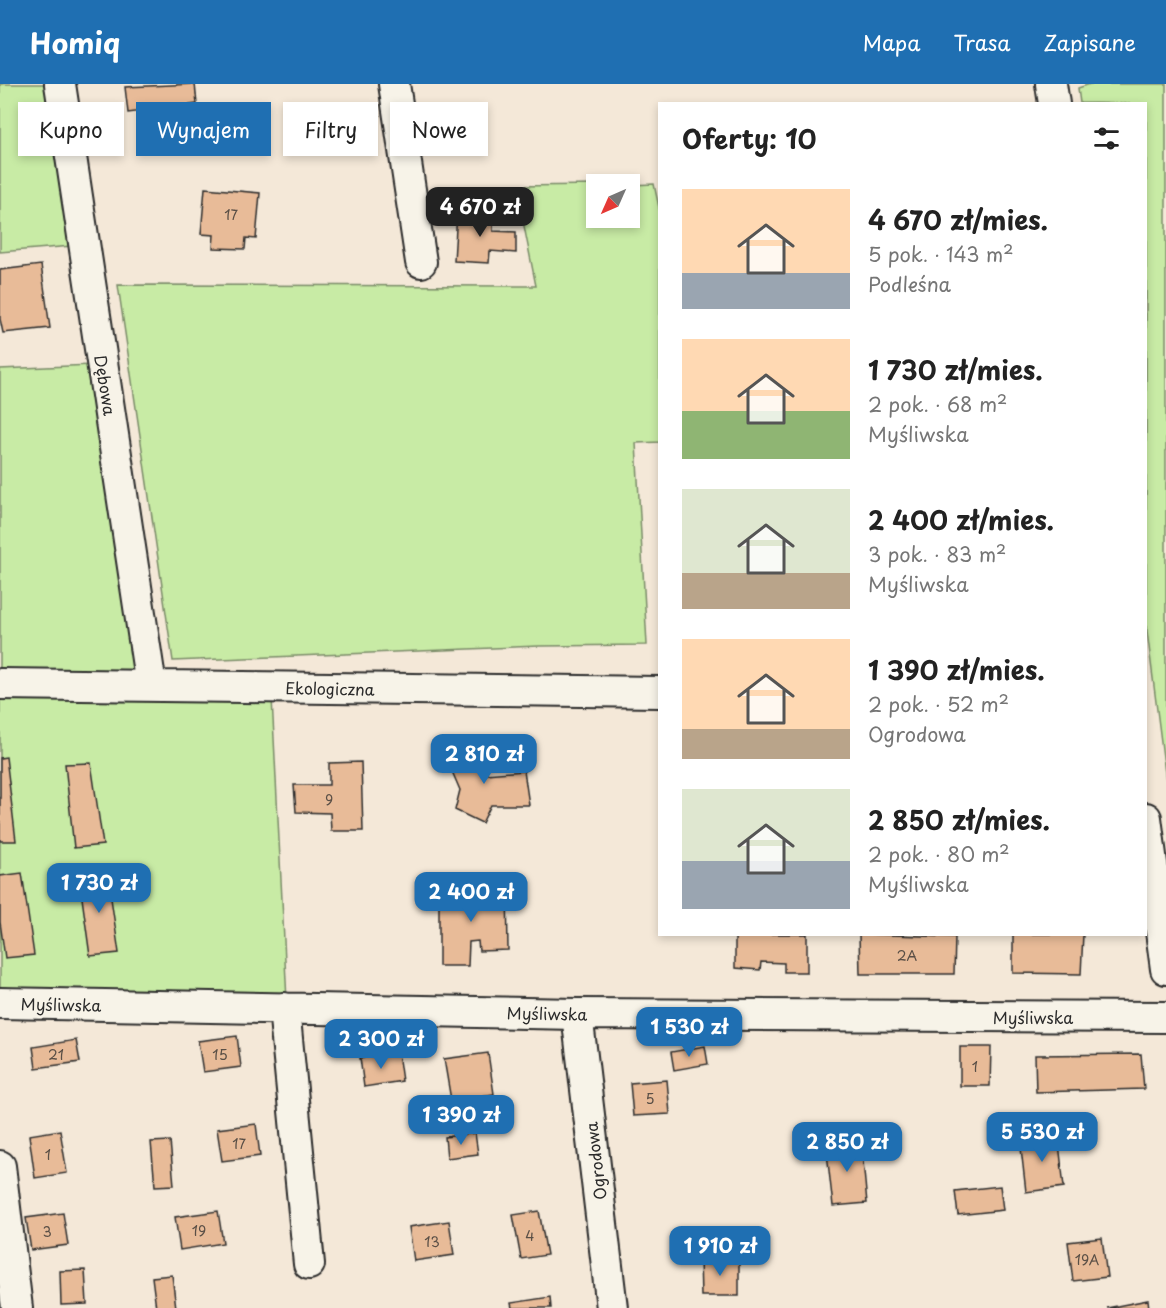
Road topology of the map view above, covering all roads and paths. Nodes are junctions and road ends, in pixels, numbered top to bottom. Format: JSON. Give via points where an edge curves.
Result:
{"nodes":[{"id":1,"x":60,"y":84,"type":"edge"},
{"id":2,"x":394,"y":84,"type":"edge"},
{"id":3,"x":1052,"y":84,"type":"edge"},
{"id":4,"x":1054,"y":102,"type":"edge"},
{"id":5,"x":421,"y":262,"type":"dead end"},
{"id":6,"x":0,"y":684,"type":"edge"},
{"id":7,"x":152,"y":686,"type":"junction"},
{"id":8,"x":658,"y":692,"type":"edge"},
{"id":9,"x":1147,"y":826,"type":"edge"},
{"id":10,"x":1166,"y":969,"type":"edge"},
{"id":11,"x":0,"y":1003,"type":"edge"},
{"id":12,"x":284,"y":1008,"type":"junction"},
{"id":13,"x":577,"y":1014,"type":"junction"},
{"id":14,"x":1166,"y":1017,"type":"edge"},
{"id":15,"x":0,"y":1166,"type":"edge"},
{"id":16,"x":309,"y":1264,"type":"dead end"},
{"id":17,"x":17,"y":1308,"type":"edge"},
{"id":18,"x":612,"y":1308,"type":"edge"}],
"edges":[{"from":1,"to":7,"type":"street","name":"Dębowa"},
{"from":2,"to":5,"type":"street"},
{"from":3,"to":4,"type":"street"},
{"from":6,"to":7,"type":"street","name":"Ekologiczna"},
{"from":7,"to":8,"type":"street","name":"Ekologiczna"},
{"from":9,"to":10,"type":"street"},
{"from":11,"to":12,"type":"street","name":"Myśliwska"},
{"from":12,"to":13,"type":"street","name":"Myśliwska"},
{"from":12,"to":16,"type":"street"},
{"from":13,"to":14,"type":"street","name":"Myśliwska"},
{"from":13,"to":18,"type":"street","name":"Ogrodowa"},
{"from":15,"to":17,"type":"street"}]}
